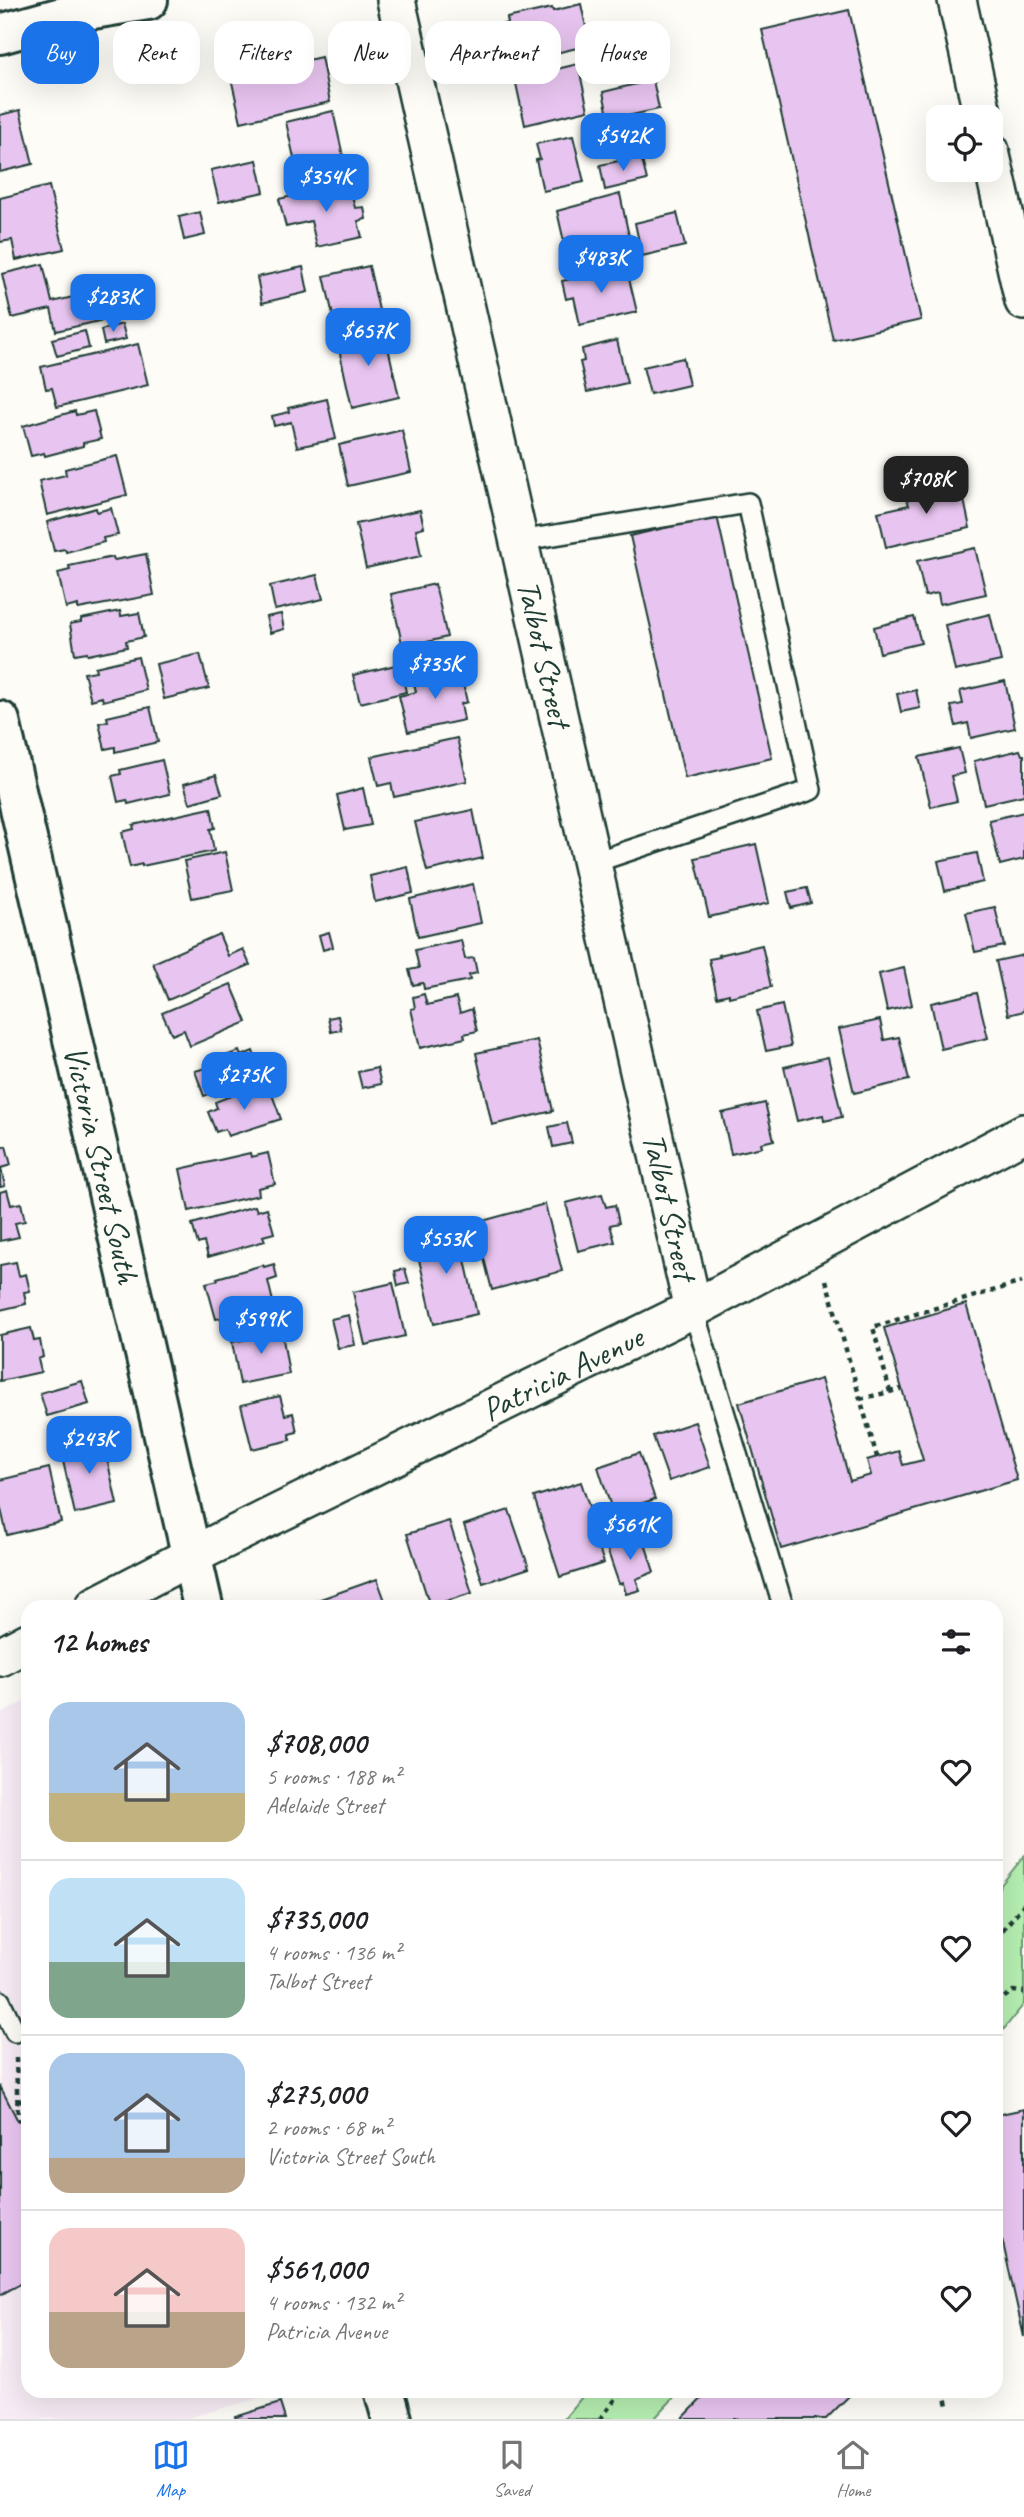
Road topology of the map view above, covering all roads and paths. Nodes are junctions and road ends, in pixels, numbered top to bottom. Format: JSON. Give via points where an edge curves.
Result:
{"nodes":[{"id":1,"x":148,"y":0,"type":"edge"},
{"id":2,"x":396,"y":0,"type":"edge"},
{"id":3,"x":957,"y":0,"type":"edge"},
{"id":4,"x":0,"y":34,"type":"edge"},
{"id":5,"x":980,"y":105,"type":"edge"},
{"id":6,"x":997,"y":182,"type":"edge"},
{"id":7,"x":1024,"y":301,"type":"edge"},
{"id":8,"x":519,"y":541,"type":"junction"},
{"id":9,"x":0,"y":721,"type":"edge"},
{"id":10,"x":592,"y":863,"type":"junction"},
{"id":11,"x":1024,"y":1133,"type":"edge"},
{"id":12,"x":823,"y":1272,"type":"dead end"},
{"id":13,"x":1022,"y":1282,"type":"edge"},
{"id":14,"x":693,"y":1308,"type":"junction"},
{"id":15,"x":902,"y":1389,"type":"dead end"},
{"id":16,"x":890,"y":1392,"type":"junction"},
{"id":17,"x":860,"y":1399,"type":"junction"},
{"id":18,"x":877,"y":1457,"type":"dead end"},
{"id":19,"x":191,"y":1556,"type":"junction"},
{"id":20,"x":107,"y":1600,"type":"edge"},
{"id":21,"x":202,"y":1600,"type":"edge"},
{"id":22,"x":781,"y":1600,"type":"edge"},
{"id":23,"x":21,"y":1646,"type":"edge"},
{"id":24,"x":0,"y":1657,"type":"edge"},
{"id":25,"x":1024,"y":1904,"type":"edge"},
{"id":26,"x":1003,"y":1930,"type":"edge"},
{"id":27,"x":1024,"y":1992,"type":"edge"},
{"id":28,"x":1003,"y":1998,"type":"edge"},
{"id":29,"x":0,"y":2001,"type":"edge"},
{"id":30,"x":16,"y":2032,"type":"joint"},
{"id":31,"x":21,"y":2100,"type":"edge"},
{"id":32,"x":17,"y":2102,"type":"junction"},
{"id":33,"x":18,"y":2121,"type":"dead end"},
{"id":34,"x":617,"y":2398,"type":"edge"},
{"id":35,"x":946,"y":2398,"type":"edge"},
{"id":36,"x":948,"y":2405,"type":"dead end"},
{"id":37,"x":600,"y":2419,"type":"edge"}],
"edges":[{"from":1,"to":4,"type":"main road","via":[[88,10]]},
{"from":2,"to":8,"type":"street","name":"Talbot Street"},
{"from":3,"to":5,"type":"street"},
{"from":6,"to":7,"type":"street"},
{"from":8,"to":10,"type":"street","name":"Talbot Street"},
{"from":8,"to":10,"type":"lane","via":[[748,503],[751,516],[811,790]]},
{"from":9,"to":19,"type":"main road","name":"Victoria Street South"},
{"from":10,"to":14,"type":"street","name":"Talbot Street"},
{"from":11,"to":14,"type":"street","name":"Patricia Avenue"},
{"from":12,"to":17,"type":"path"},
{"from":13,"to":16,"type":"path","via":[[873,1327]]},
{"from":14,"to":19,"type":"street","name":"Patricia Avenue"},
{"from":14,"to":22,"type":"lane"},
{"from":15,"to":16,"type":"path"},
{"from":16,"to":17,"type":"path"},
{"from":17,"to":18,"type":"path"},
{"from":19,"to":20,"type":"street","name":"Patricia Avenue"},
{"from":19,"to":21,"type":"main road","name":"Victoria Street South"},
{"from":23,"to":24,"type":"street"},
{"from":25,"to":26,"type":"path"},
{"from":27,"to":28,"type":"path","via":[[1013,1991]]},
{"from":29,"to":30,"type":"lane"},
{"from":30,"to":32,"type":"path"},
{"from":31,"to":32,"type":"path"},
{"from":32,"to":33,"type":"path"},
{"from":34,"to":37,"type":"path"},
{"from":35,"to":36,"type":"path"}]}
